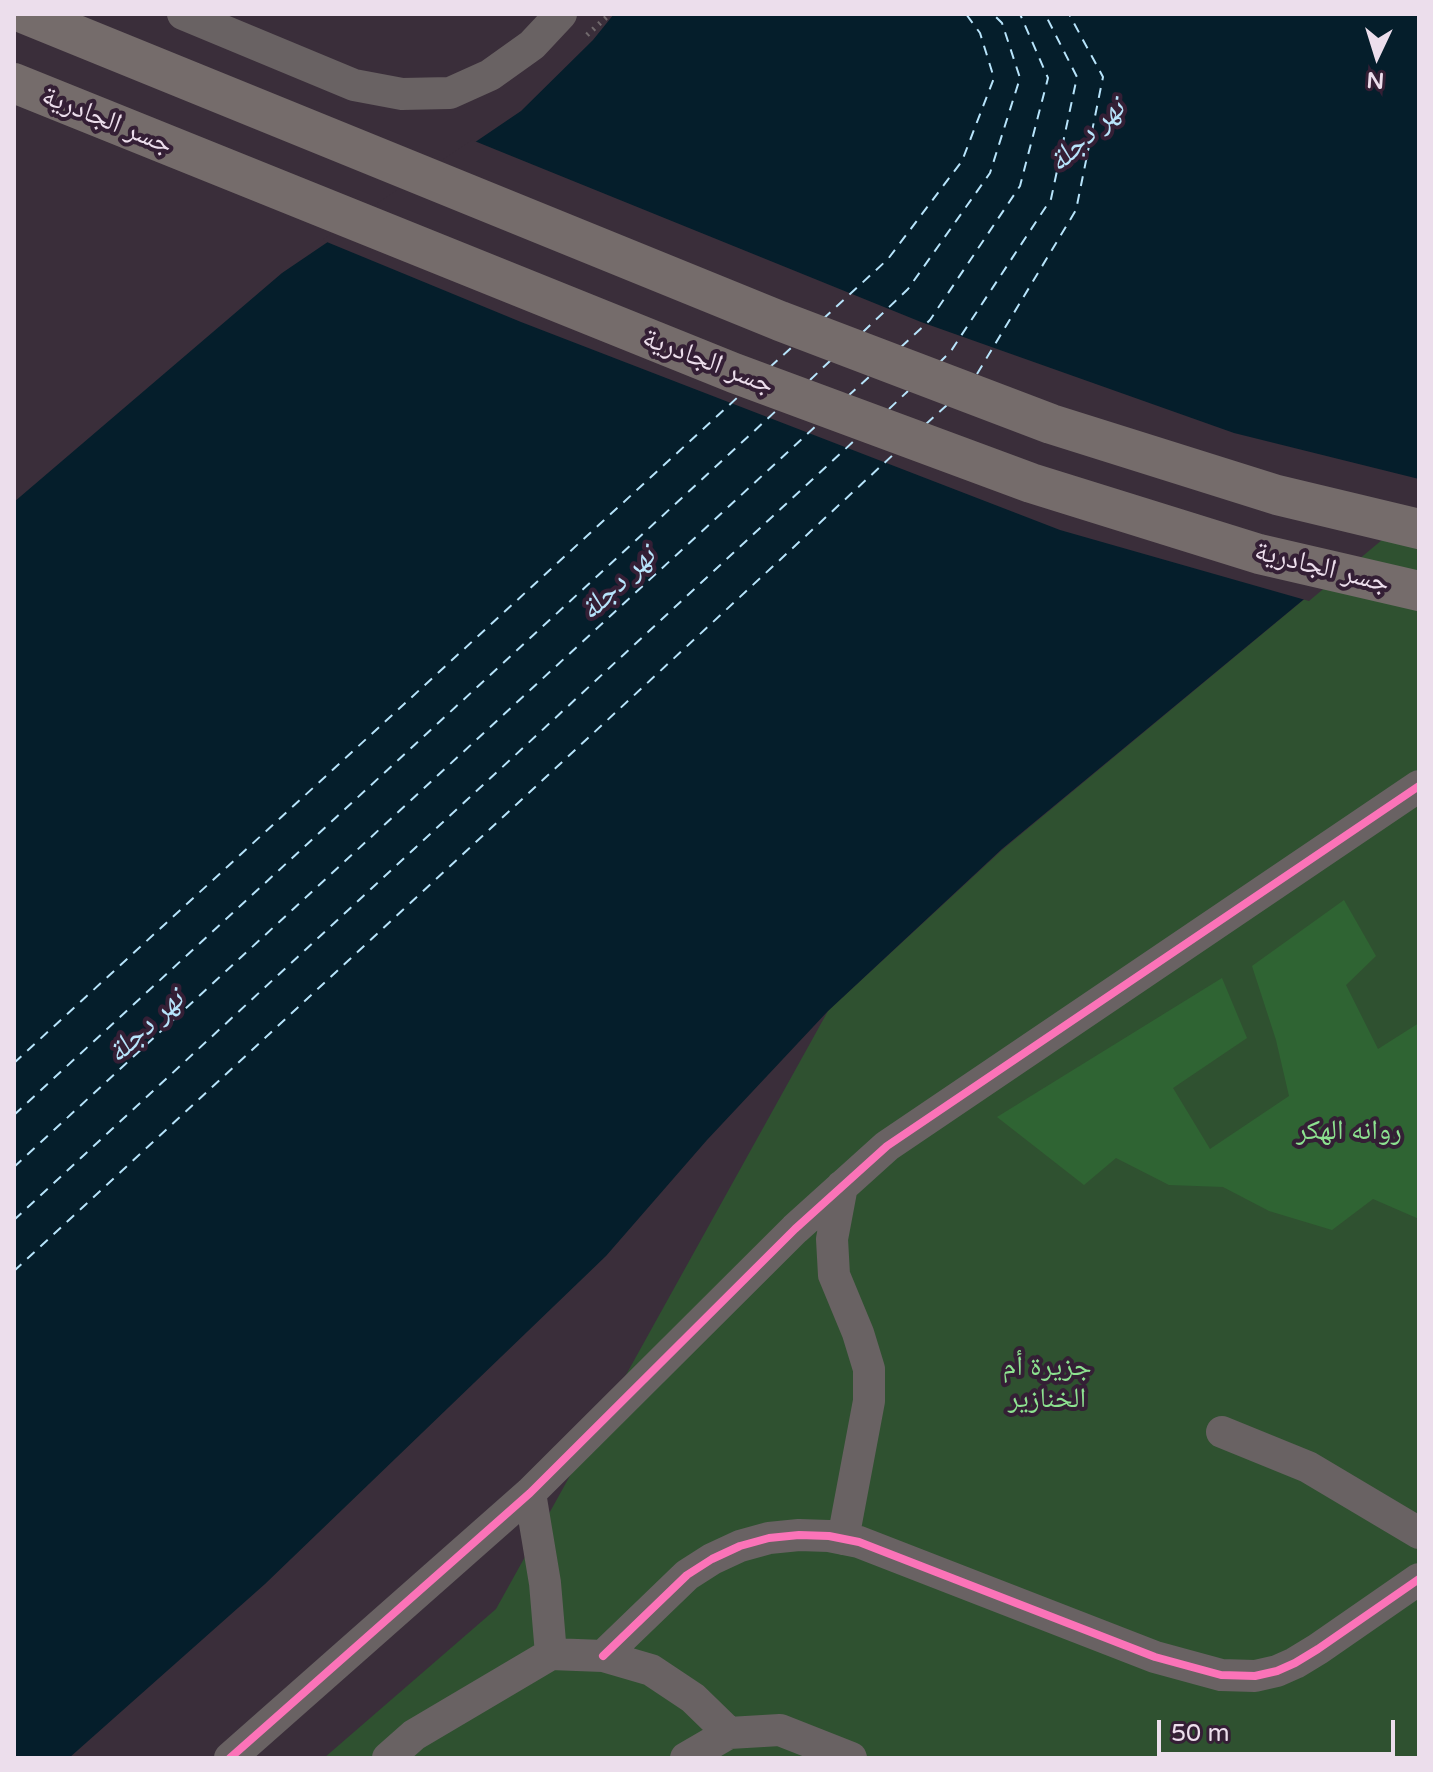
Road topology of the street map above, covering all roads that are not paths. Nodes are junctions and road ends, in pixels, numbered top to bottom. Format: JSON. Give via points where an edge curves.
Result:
{"nodes":[{"id":1,"x":25,"y":14,"type":"edge"},
{"id":2,"x":183,"y":14,"type":"edge"},
{"id":3,"x":561,"y":14,"type":"edge"},
{"id":4,"x":14,"y":83,"type":"edge"},
{"id":5,"x":1419,"y":529,"type":"edge"},
{"id":6,"x":1419,"y":591,"type":"edge"},
{"id":7,"x":1419,"y":786,"type":"edge"},
{"id":8,"x":842,"y":1186,"type":"junction"},
{"id":9,"x":1222,"y":1432,"type":"dead end"},
{"id":10,"x":530,"y":1493,"type":"junction"},
{"id":11,"x":1419,"y":1533,"type":"edge"},
{"id":12,"x":843,"y":1539,"type":"junction"},
{"id":13,"x":1419,"y":1579,"type":"edge"},
{"id":14,"x":551,"y":1654,"type":"junction"},
{"id":15,"x":603,"y":1656,"type":"junction"},
{"id":16,"x":729,"y":1733,"type":"junction"},
{"id":17,"x":230,"y":1758,"type":"edge"},
{"id":18,"x":388,"y":1758,"type":"edge"},
{"id":19,"x":686,"y":1758,"type":"edge"},
{"id":20,"x":851,"y":1758,"type":"edge"}],
"edges":[{"from":1,"to":5,"type":"main road","via":[[780,321],[1051,424],[1277,495]]},
{"from":2,"to":3,"type":"street","via":[[354,85],[402,94],[450,93],[490,75],[532,45]]},
{"from":4,"to":6,"type":"main road","name":"جسر الجادرية","via":[[719,367],[1031,483],[1259,554]]},
{"from":7,"to":8,"type":"street","via":[[887,1146]]},
{"from":8,"to":10,"type":"street"},
{"from":8,"to":12,"type":"street","via":[[832,1239],[834,1275],[869,1369],[869,1401]]},
{"from":9,"to":11,"type":"street","via":[[1308,1467]]},
{"from":10,"to":14,"type":"street"},
{"from":10,"to":17,"type":"street"},
{"from":12,"to":13,"type":"street","via":[[1155,1657],[1221,1675],[1255,1676],[1295,1663]]},
{"from":12,"to":15,"type":"street","via":[[769,1538],[712,1559],[687,1575]]},
{"from":14,"to":15,"type":"street"},
{"from":14,"to":18,"type":"street","via":[[414,1735]]},
{"from":15,"to":16,"type":"street","via":[[651,1670],[693,1698]]},
{"from":16,"to":19,"type":"street"},
{"from":16,"to":20,"type":"street","via":[[780,1730]]}]}
